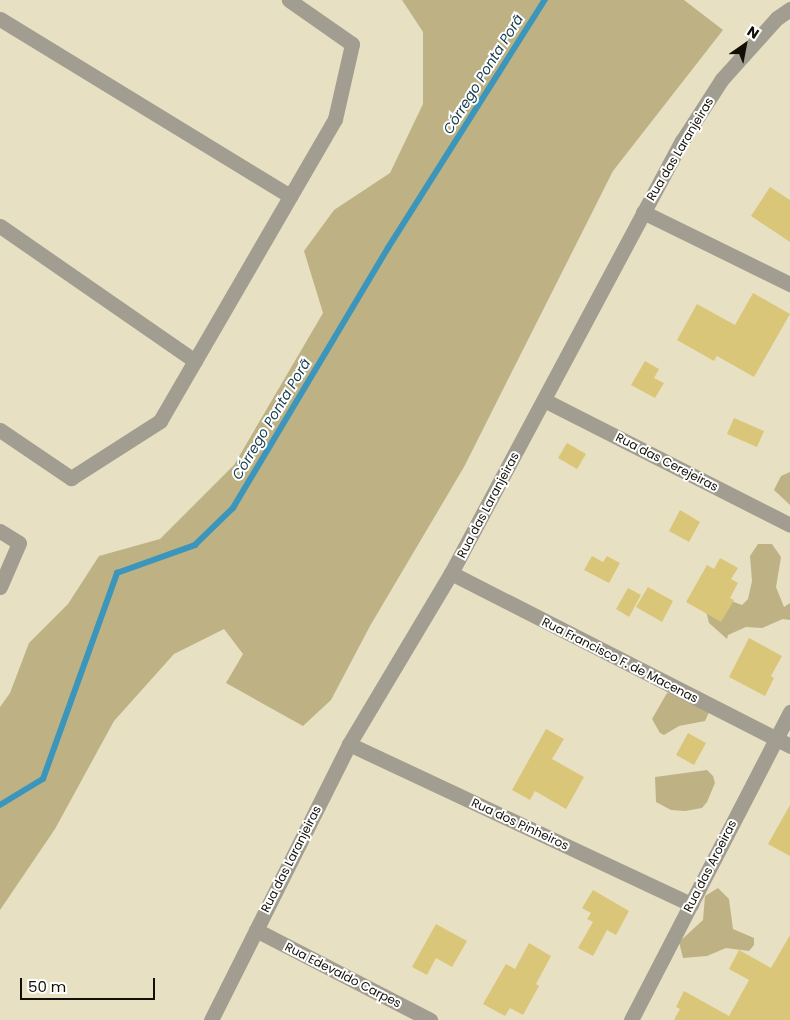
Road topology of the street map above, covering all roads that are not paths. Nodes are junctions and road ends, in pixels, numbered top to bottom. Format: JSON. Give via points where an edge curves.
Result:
{"nodes":[{"id":1,"x":289,"y":0,"type":"edge"},
{"id":2,"x":790,"y":9,"type":"edge"},
{"id":3,"x":0,"y":19,"type":"edge"},
{"id":4,"x":290,"y":196,"type":"junction"},
{"id":5,"x":643,"y":212,"type":"junction"},
{"id":6,"x":0,"y":226,"type":"edge"},
{"id":7,"x":790,"y":284,"type":"edge"},
{"id":8,"x":195,"y":360,"type":"junction"},
{"id":9,"x":544,"y":400,"type":"junction"},
{"id":10,"x":0,"y":430,"type":"edge"},
{"id":11,"x":790,"y":525,"type":"edge"},
{"id":12,"x":0,"y":531,"type":"edge"},
{"id":13,"x":451,"y":573,"type":"junction"},
{"id":14,"x":0,"y":587,"type":"edge"},
{"id":15,"x":790,"y":712,"type":"edge"},
{"id":16,"x":776,"y":739,"type":"junction"},
{"id":17,"x":349,"y":744,"type":"junction"},
{"id":18,"x":790,"y":746,"type":"edge"},
{"id":19,"x":691,"y":904,"type":"junction"},
{"id":20,"x":256,"y":930,"type":"junction"},
{"id":21,"x":423,"y":1018,"type":"edge"},
{"id":22,"x":211,"y":1020,"type":"edge"},
{"id":23,"x":631,"y":1020,"type":"edge"}],
"edges":[{"from":1,"to":4,"type":"street","via":[[352,44],[335,119]]},
{"from":2,"to":5,"type":"street","name":"Rua das Laranjeiras","via":[[777,18],[722,79],[682,141]]},
{"from":3,"to":4,"type":"street"},
{"from":4,"to":8,"type":"street"},
{"from":5,"to":7,"type":"street"},
{"from":5,"to":9,"type":"street","name":"Rua das Laranjeiras"},
{"from":6,"to":8,"type":"street"},
{"from":8,"to":10,"type":"street","via":[[160,421],[72,478]]},
{"from":9,"to":11,"type":"street","name":"Rua das Cerejeiras"},
{"from":9,"to":13,"type":"street","name":"Rua das Laranjeiras"},
{"from":12,"to":14,"type":"street","via":[[19,543]]},
{"from":13,"to":16,"type":"street","name":"Rua Francisco F. de Macenas"},
{"from":13,"to":17,"type":"street","name":"Rua das Laranjeiras"},
{"from":15,"to":16,"type":"street","name":"Rua das Aroeiras"},
{"from":16,"to":18,"type":"street","name":"Rua Francisco F. de Macenas"},
{"from":16,"to":19,"type":"street","name":"Rua das Aroeiras"},
{"from":17,"to":19,"type":"street","name":"Rua dos Pinheiros"},
{"from":17,"to":20,"type":"street","name":"Rua das Laranjeiras"},
{"from":19,"to":23,"type":"street","name":"Rua das Aroeiras"},
{"from":20,"to":21,"type":"street","name":"Rua Edevaldo Carpes"},
{"from":20,"to":22,"type":"street","name":"Rua das Laranjeiras"}]}
